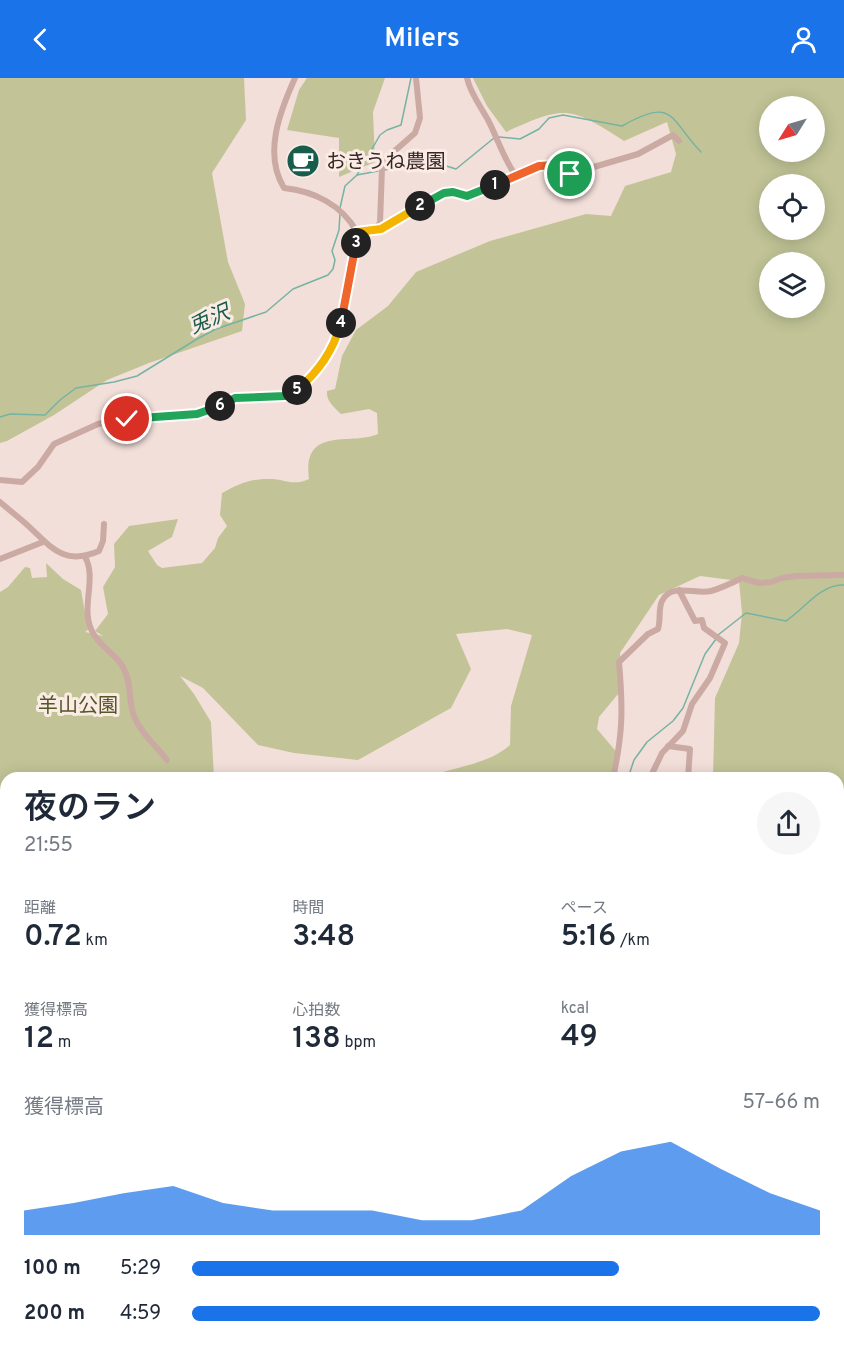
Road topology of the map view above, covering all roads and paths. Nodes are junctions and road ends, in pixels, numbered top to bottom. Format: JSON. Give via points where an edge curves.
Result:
{"nodes":[{"id":1,"x":295,"y":78,"type":"edge"},
{"id":2,"x":416,"y":78,"type":"edge"},
{"id":3,"x":467,"y":78,"type":"edge"},
{"id":4,"x":679,"y":141,"type":"dead end"},
{"id":5,"x":516,"y":176,"type":"junction"},
{"id":6,"x":371,"y":231,"type":"junction"},
{"id":7,"x":357,"y":232,"type":"junction"},
{"id":8,"x":0,"y":480,"type":"edge"},
{"id":9,"x":0,"y":501,"type":"edge"},
{"id":10,"x":104,"y":524,"type":"dead end"},
{"id":11,"x":43,"y":542,"type":"junction"},
{"id":12,"x":85,"y":557,"type":"junction"},
{"id":13,"x":0,"y":559,"type":"edge"},
{"id":14,"x":843,"y":575,"type":"edge"},
{"id":15,"x":679,"y":590,"type":"junction"},
{"id":16,"x":668,"y":746,"type":"junction"},
{"id":17,"x":167,"y":760,"type":"dead end"},
{"id":18,"x":614,"y":772,"type":"edge"},
{"id":19,"x":653,"y":772,"type":"edge"},
{"id":20,"x":688,"y":772,"type":"edge"}],
"edges":[{"from":1,"to":7,"type":"street","via":[[282,105],[273,149],[277,176],[284,188],[307,192],[340,210]]},
{"from":2,"to":6,"type":"street","via":[[420,118],[415,133],[390,155],[382,168],[380,223]]},
{"from":3,"to":5,"type":"street"},
{"from":4,"to":5,"type":"street","via":[[673,135],[639,154],[570,174],[555,165],[539,166]]},
{"from":5,"to":6,"type":"street","via":[[467,196],[444,193]]},
{"from":6,"to":7,"type":"street"},
{"from":7,"to":8,"type":"street","via":[[337,338],[316,374],[295,392],[235,398],[197,414],[98,424],[54,444],[22,482]]},
{"from":9,"to":11,"type":"street"},
{"from":10,"to":12,"type":"street","via":[[99,551]]},
{"from":11,"to":12,"type":"street","via":[[59,552]]},
{"from":11,"to":13,"type":"street"},
{"from":12,"to":17,"type":"street","via":[[89,564],[90,628],[124,668],[135,718]]},
{"from":14,"to":15,"type":"street","via":[[796,576],[759,583],[742,578],[711,591]]},
{"from":15,"to":16,"type":"street","via":[[695,621],[702,620],[704,628],[724,643],[710,678],[692,704],[684,731]]},
{"from":15,"to":18,"type":"street","via":[[663,599],[658,629],[619,662],[622,739]]},
{"from":16,"to":19,"type":"street"},
{"from":16,"to":20,"type":"street","via":[[690,748]]}]}
